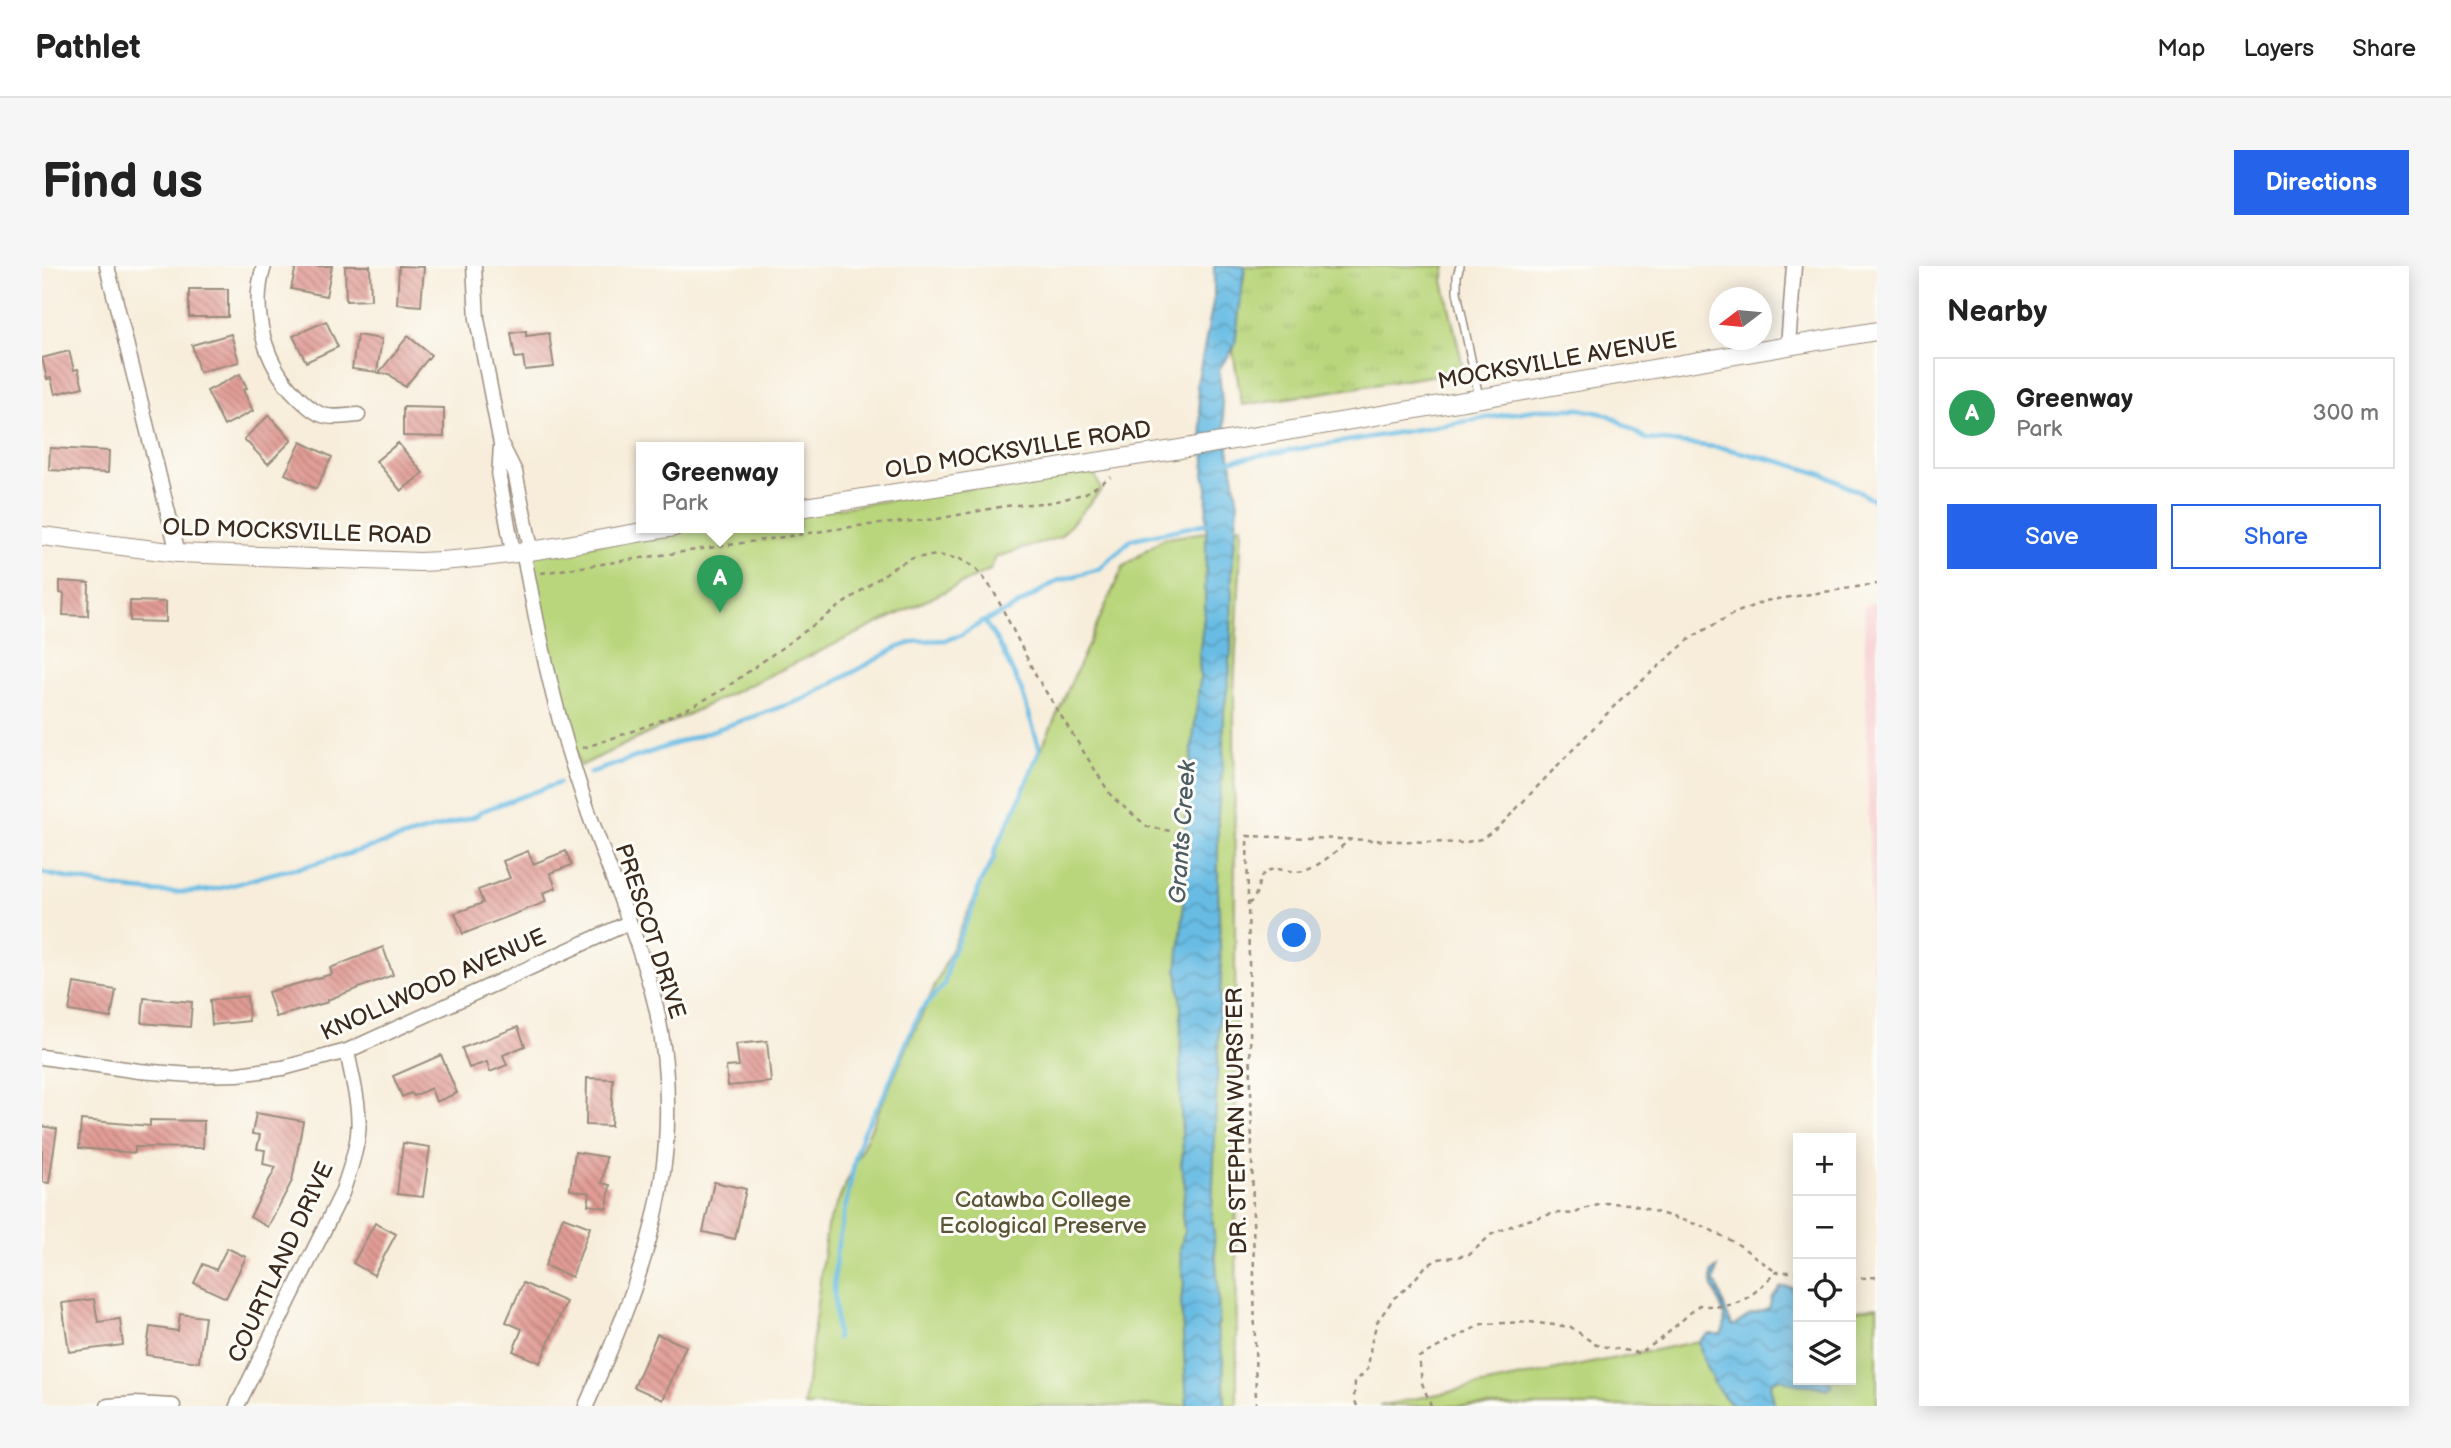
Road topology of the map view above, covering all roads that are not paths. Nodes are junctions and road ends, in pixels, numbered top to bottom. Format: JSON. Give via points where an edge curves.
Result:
{"nodes":[{"id":1,"x":107,"y":266,"type":"edge"},
{"id":2,"x":264,"y":266,"type":"edge"},
{"id":3,"x":474,"y":266,"type":"edge"},
{"id":4,"x":1460,"y":266,"type":"edge"},
{"id":5,"x":1794,"y":266,"type":"edge"},
{"id":6,"x":1877,"y":331,"type":"edge"},
{"id":7,"x":1787,"y":346,"type":"junction"},
{"id":8,"x":1479,"y":397,"type":"junction"},
{"id":9,"x":358,"y":415,"type":"dead end"},
{"id":10,"x":1245,"y":438,"type":"joint"},
{"id":11,"x":804,"y":507,"type":"edge"},
{"id":12,"x":636,"y":533,"type":"edge"},
{"id":13,"x":42,"y":536,"type":"edge"},
{"id":14,"x":522,"y":551,"type":"junction"},
{"id":15,"x":178,"y":553,"type":"junction"},
{"id":16,"x":628,"y":923,"type":"junction"},
{"id":17,"x":347,"y":1051,"type":"junction"},
{"id":18,"x":42,"y":1057,"type":"edge"},
{"id":19,"x":108,"y":1406,"type":"edge"},
{"id":20,"x":173,"y":1406,"type":"edge"},
{"id":21,"x":237,"y":1406,"type":"edge"},
{"id":22,"x":586,"y":1406,"type":"edge"}],
"edges":[{"from":1,"to":15,"type":"street"},
{"from":2,"to":9,"type":"street","via":[[259,322],[277,370],[290,390],[320,414]]},
{"from":3,"to":14,"type":"street","name":"PRESCOT DRIVE","via":[[477,319],[501,444],[515,472]]},
{"from":4,"to":8,"type":"lane","via":[[1457,292]]},
{"from":5,"to":7,"type":"street"},
{"from":6,"to":7,"type":"street","name":"MOCKSVILLE AVENUE"},
{"from":7,"to":8,"type":"street","name":"MOCKSVILLE AVENUE"},
{"from":8,"to":10,"type":"street","name":"MOCKSVILLE AVENUE"},
{"from":10,"to":11,"type":"street","name":"OLD MOCKSVILLE ROAD"},
{"from":12,"to":14,"type":"street","name":"OLD MOCKSVILLE ROAD"},
{"from":13,"to":15,"type":"street","name":"OLD MOCKSVILLE ROAD"},
{"from":14,"to":15,"type":"street","name":"OLD MOCKSVILLE ROAD","via":[[447,561],[385,562]]},
{"from":14,"to":16,"type":"street","name":"PRESCOT DRIVE","via":[[568,752]]},
{"from":16,"to":17,"type":"street","name":"KNOLLWOOD AVENUE"},
{"from":16,"to":22,"type":"street","name":"PRESCOT DRIVE","via":[[661,1034],[666,1144],[660,1196],[640,1272]]},
{"from":17,"to":18,"type":"street","name":"KNOLLWOOD AVENUE","via":[[282,1068],[226,1074],[139,1071]]},
{"from":17,"to":21,"type":"street","name":"COURTLAND DRIVE","via":[[358,1134],[342,1193]]},
{"from":19,"to":20,"type":"street"}]}
